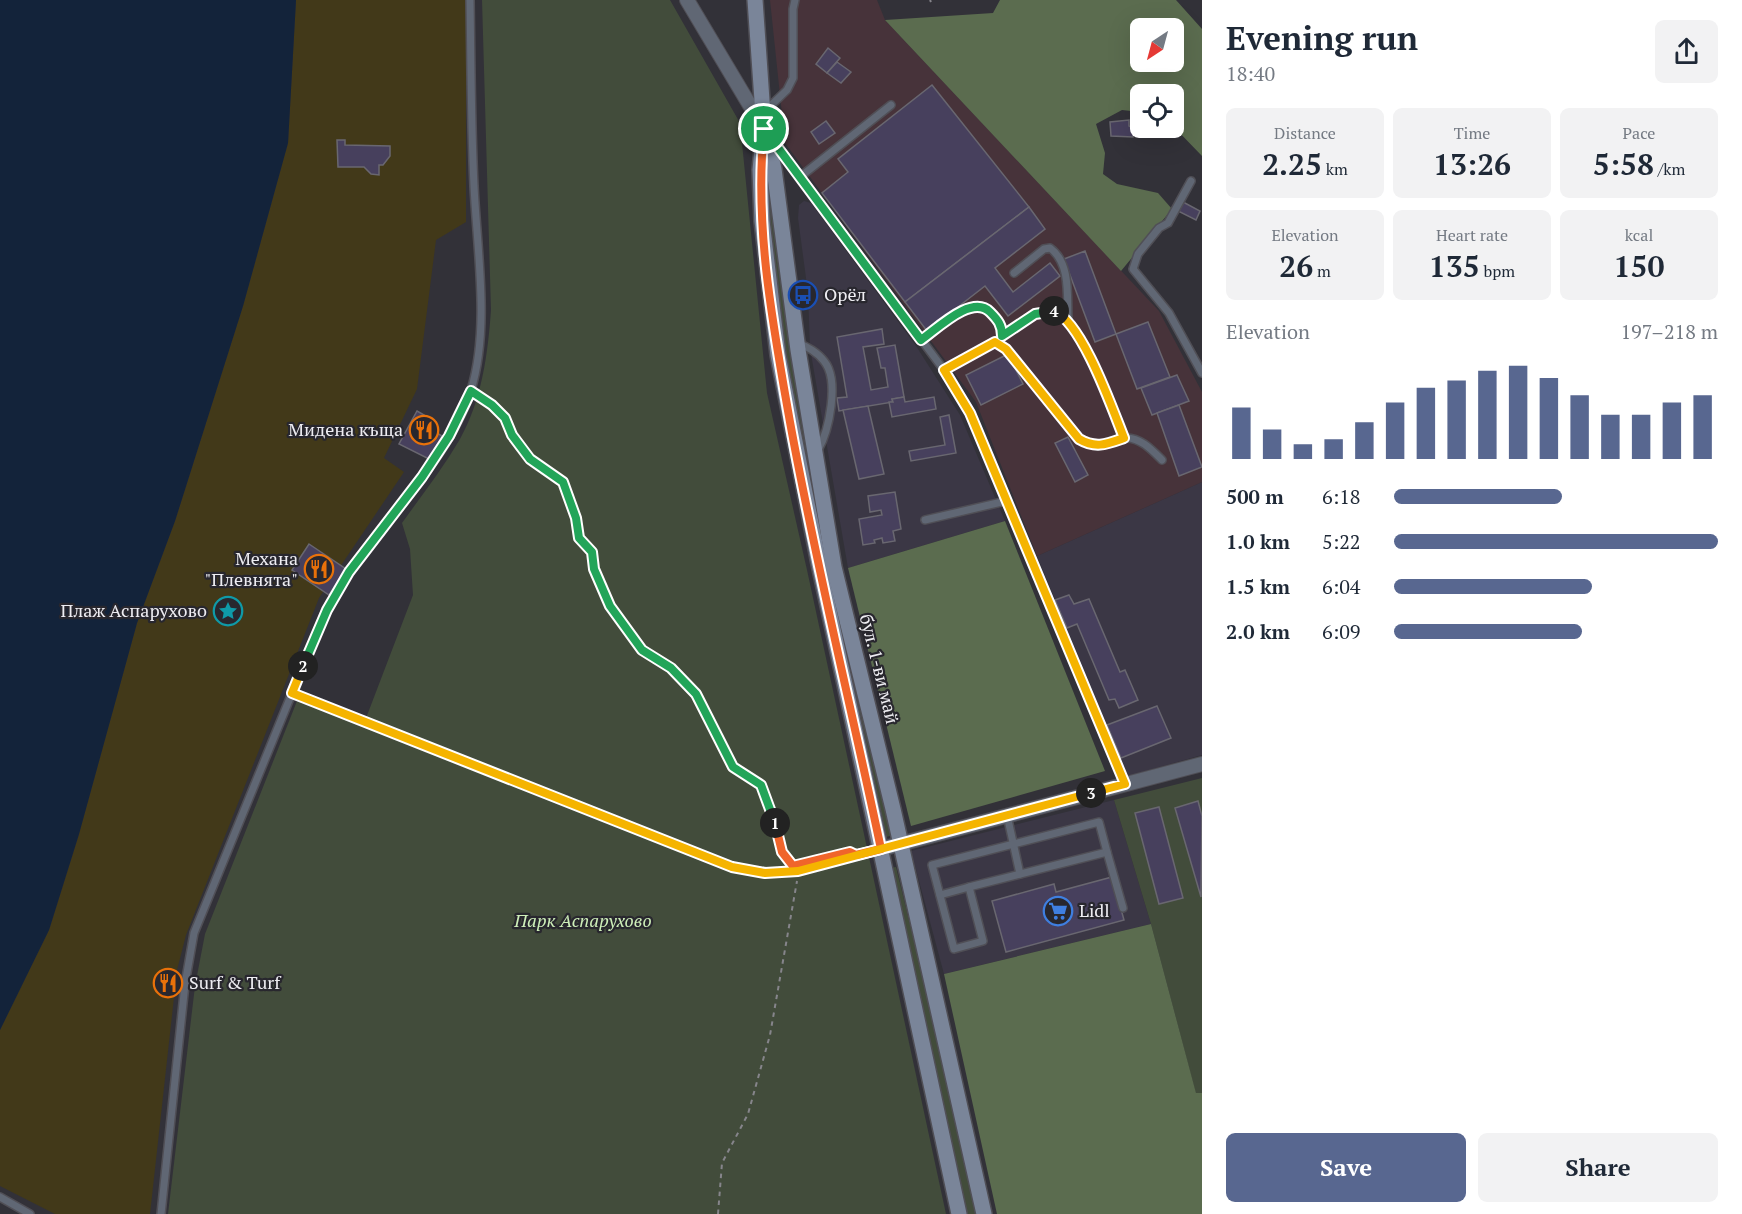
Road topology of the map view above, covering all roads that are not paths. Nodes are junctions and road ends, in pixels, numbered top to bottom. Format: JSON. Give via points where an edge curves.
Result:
{"nodes":[{"id":1,"x":470,"y":0,"type":"edge"},
{"id":2,"x":687,"y":0,"type":"edge"},
{"id":3,"x":755,"y":0,"type":"edge"},
{"id":4,"x":795,"y":0,"type":"edge"},
{"id":5,"x":891,"y":105,"type":"dead end"},
{"id":6,"x":764,"y":121,"type":"junction"},
{"id":7,"x":800,"y":177,"type":"junction"},
{"id":8,"x":1191,"y":181,"type":"dead end"},
{"id":9,"x":1014,"y":273,"type":"dead end"},
{"id":10,"x":1068,"y":320,"type":"junction"},
{"id":11,"x":1002,"y":336,"type":"junction"},
{"id":12,"x":921,"y":340,"type":"junction"},
{"id":13,"x":995,"y":342,"type":"junction"},
{"id":14,"x":798,"y":343,"type":"junction"},
{"id":15,"x":944,"y":370,"type":"junction"},
{"id":16,"x":1202,"y":373,"type":"edge"},
{"id":17,"x":1124,"y":438,"type":"junction"},
{"id":18,"x":816,"y":452,"type":"junction"},
{"id":19,"x":1162,"y":460,"type":"dead end"},
{"id":20,"x":1006,"y":501,"type":"junction"},
{"id":21,"x":925,"y":520,"type":"dead end"},
{"id":22,"x":292,"y":693,"type":"junction"},
{"id":23,"x":1202,"y":764,"type":"edge"},
{"id":24,"x":1125,"y":784,"type":"junction"},
{"id":25,"x":1007,"y":815,"type":"junction"},
{"id":26,"x":899,"y":844,"type":"junction"},
{"id":27,"x":1014,"y":844,"type":"junction"},
{"id":28,"x":881,"y":849,"type":"junction"},
{"id":29,"x":1107,"y":852,"type":"junction"},
{"id":30,"x":1020,"y":874,"type":"junction"},
{"id":31,"x":969,"y":887,"type":"junction"},
{"id":32,"x":940,"y":895,"type":"junction"},
{"id":33,"x":1123,"y":908,"type":"dead end"},
{"id":34,"x":0,"y":1197,"type":"edge"},
{"id":35,"x":30,"y":1214,"type":"edge"},
{"id":36,"x":161,"y":1214,"type":"edge"},
{"id":37,"x":959,"y":1214,"type":"edge"},
{"id":38,"x":984,"y":1214,"type":"edge"}],
"edges":[{"from":1,"to":22,"type":"lane","via":[[480,310],[471,391],[438,453],[343,582]]},
{"from":2,"to":6,"type":"street"},
{"from":3,"to":6,"type":"main road","name":"бул. 1-ви май"},
{"from":4,"to":6,"type":"lane","via":[[793,78]]},
{"from":5,"to":7,"type":"lane"},
{"from":6,"to":7,"type":"lane"},
{"from":6,"to":14,"type":"main road","name":"бул. 1-ви май"},
{"from":6,"to":28,"type":"main road","name":"бул. 1-ви май","via":[[760,170],[762,221],[778,355]]},
{"from":7,"to":12,"type":"lane"},
{"from":8,"to":16,"type":"lane","via":[[1168,223],[1138,254],[1133,269],[1169,313]]},
{"from":9,"to":10,"type":"lane","via":[[1044,249],[1054,251],[1066,275]]},
{"from":10,"to":11,"type":"lane","via":[[1056,311],[1035,314]]},
{"from":10,"to":17,"type":"lane"},
{"from":11,"to":12,"type":"lane","via":[[1002,325],[993,314],[974,305]]},
{"from":11,"to":13,"type":"lane"},
{"from":12,"to":15,"type":"lane"},
{"from":13,"to":15,"type":"lane"},
{"from":13,"to":17,"type":"lane","via":[[1006,349],[1079,439],[1102,446]]},
{"from":14,"to":18,"type":"main road","name":"бул. 1-ви май"},
{"from":14,"to":18,"type":"lane","via":[[825,361],[830,371],[831,417]]},
{"from":15,"to":20,"type":"lane","via":[[970,413]]},
{"from":17,"to":19,"type":"lane","via":[[1143,443]]},
{"from":18,"to":26,"type":"main road","name":"бул. 1-ви май","via":[[834,567]]},
{"from":20,"to":21,"type":"lane"},
{"from":20,"to":24,"type":"lane"},
{"from":22,"to":28,"type":"lane","via":[[732,867],[765,873]]},
{"from":22,"to":36,"type":"lane","via":[[195,933],[185,984]]},
{"from":23,"to":24,"type":"street"},
{"from":24,"to":25,"type":"street"},
{"from":25,"to":26,"type":"street"},
{"from":25,"to":27,"type":"lane"},
{"from":26,"to":28,"type":"street"},
{"from":26,"to":38,"type":"main road","name":"бул. 1-ви май"},
{"from":27,"to":29,"type":"lane","via":[[1099,822]]},
{"from":27,"to":30,"type":"lane"},
{"from":27,"to":32,"type":"lane","via":[[932,865]]},
{"from":28,"to":37,"type":"main road","name":"бул. 1-ви май"},
{"from":29,"to":30,"type":"lane"},
{"from":29,"to":33,"type":"lane"},
{"from":30,"to":31,"type":"lane"},
{"from":31,"to":32,"type":"lane"},
{"from":31,"to":32,"type":"lane","via":[[983,941],[954,949]]},
{"from":34,"to":35,"type":"lane"}]}
